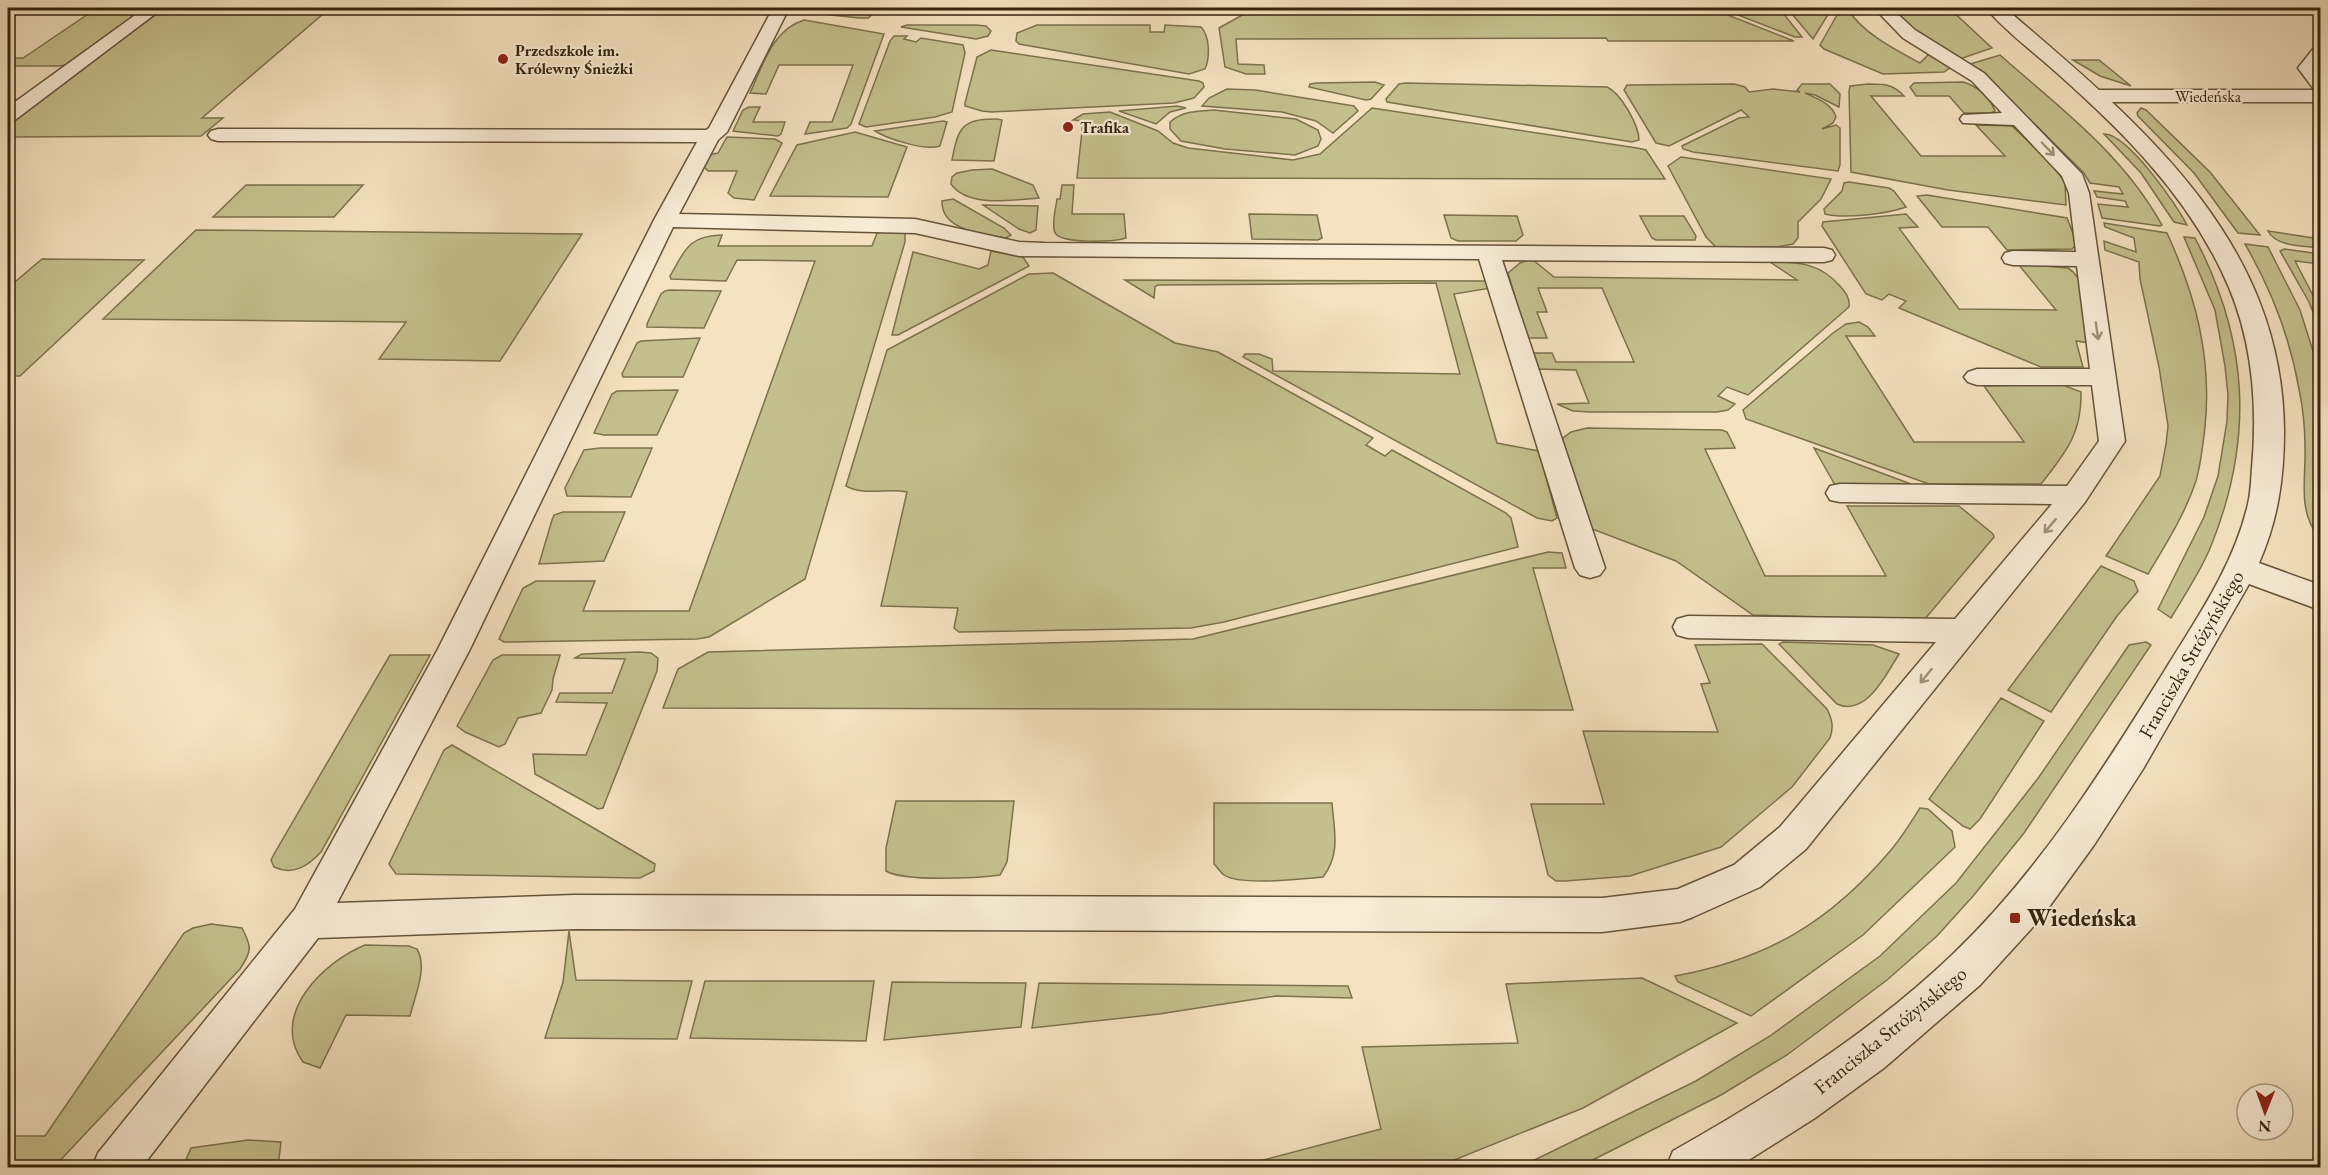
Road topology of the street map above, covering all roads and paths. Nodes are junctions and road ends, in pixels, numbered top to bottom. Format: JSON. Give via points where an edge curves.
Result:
{"nodes":[{"id":1,"x":155,"y":8,"type":"edge"},
{"id":2,"x":781,"y":8,"type":"edge"},
{"id":3,"x":1882,"y":8,"type":"edge"},
{"id":4,"x":1995,"y":8,"type":"edge"},
{"id":5,"x":2320,"y":53,"type":"edge"},
{"id":6,"x":2320,"y":84,"type":"edge"},
{"id":7,"x":2096,"y":96,"type":"junction"},
{"id":8,"x":2320,"y":96,"type":"edge"},
{"id":9,"x":8,"y":116,"type":"edge"},
{"id":10,"x":1970,"y":118,"type":"dead end"},
{"id":11,"x":2019,"y":119,"type":"junction"},
{"id":12,"x":219,"y":135,"type":"dead end"},
{"id":13,"x":710,"y":136,"type":"junction"},
{"id":14,"x":666,"y":220,"type":"junction"},
{"id":15,"x":1489,"y":253,"type":"junction"},
{"id":16,"x":1824,"y":255,"type":"dead end"},
{"id":17,"x":2013,"y":258,"type":"dead end"},
{"id":18,"x":2086,"y":259,"type":"junction"},
{"id":19,"x":1977,"y":377,"type":"dead end"},
{"id":20,"x":2104,"y":377,"type":"junction"},
{"id":21,"x":1840,"y":493,"type":"dead end"},
{"id":22,"x":2075,"y":495,"type":"junction"},
{"id":23,"x":1590,"y":568,"type":"dead end"},
{"id":24,"x":2241,"y":569,"type":"junction"},
{"id":25,"x":2320,"y":598,"type":"edge"},
{"id":26,"x":1688,"y":627,"type":"dead end"},
{"id":27,"x":1963,"y":631,"type":"junction"},
{"id":28,"x":308,"y":921,"type":"junction"},
{"id":29,"x":113,"y":1167,"type":"edge"},
{"id":30,"x":1690,"y":1167,"type":"edge"}],
"edges":[{"from":1,"to":9,"type":"lane"},
{"from":2,"to":13,"type":"lane","via":[[717,132]]},
{"from":3,"to":11,"type":"lane","via":[[1909,34],[1978,77]]},
{"from":4,"to":7,"type":"street","name":"Franciszka Stróżyńskiego"},
{"from":5,"to":6,"type":"street","via":[[2308,68]]},
{"from":7,"to":8,"type":"street","name":"Wiedeńska"},
{"from":7,"to":24,"type":"street","name":"Franciszka Stróżyńskiego","via":[[2186,190],[2236,273],[2253,319],[2265,363],[2271,428],[2264,503]]},
{"from":10,"to":11,"type":"lane"},
{"from":11,"to":18,"type":"lane","one_way":true,"via":[[2072,174],[2079,193]]},
{"from":12,"to":13,"type":"lane"},
{"from":13,"to":14,"type":"lane"},
{"from":14,"to":15,"type":"lane","via":[[915,226],[1036,250]]},
{"from":14,"to":28,"type":"lane","via":[[454,649]]},
{"from":15,"to":16,"type":"lane"},
{"from":15,"to":23,"type":"lane"},
{"from":17,"to":18,"type":"lane"},
{"from":18,"to":20,"type":"lane","one_way":true},
{"from":19,"to":20,"type":"lane"},
{"from":20,"to":22,"type":"lane","via":[[2112,441]]},
{"from":21,"to":22,"type":"lane"},
{"from":22,"to":27,"type":"lane","one_way":true},
{"from":24,"to":25,"type":"street"},
{"from":24,"to":30,"type":"street","name":"Franciszka Stróżyńskiego","via":[[2220,611],[2136,748],[2060,862],[2015,918],[1965,971],[1895,1031],[1816,1091]]},
{"from":26,"to":27,"type":"lane"},
{"from":27,"to":28,"type":"lane","one_way":true,"via":[[1793,838],[1747,876],[1680,904],[1602,915],[575,912]]},
{"from":28,"to":29,"type":"lane"}]}
